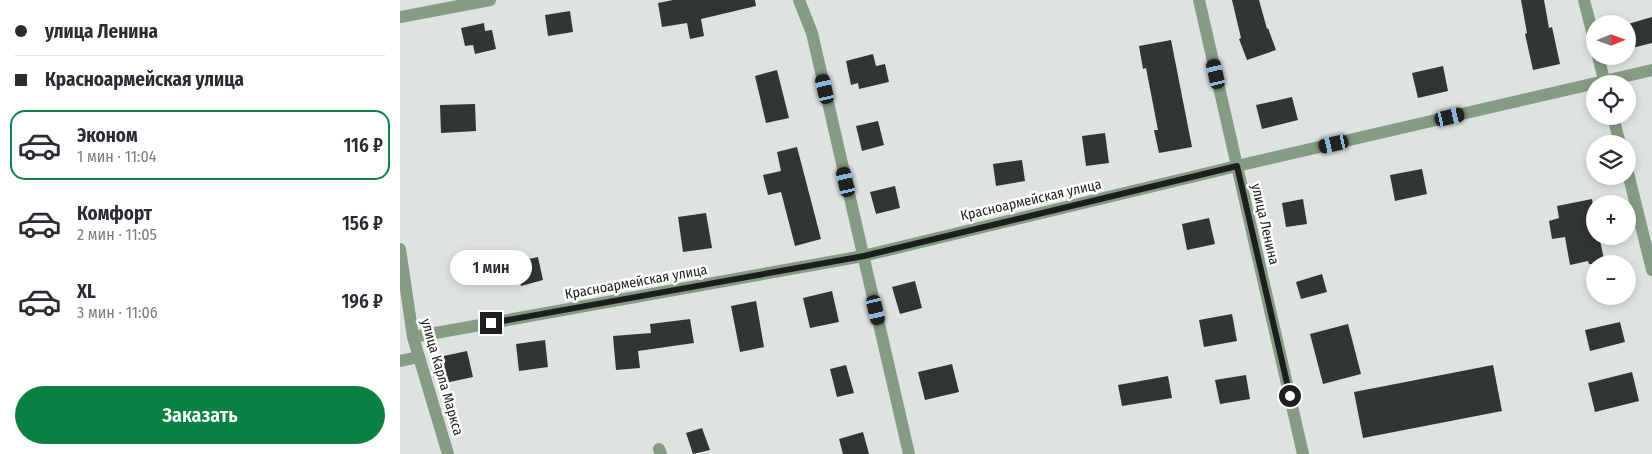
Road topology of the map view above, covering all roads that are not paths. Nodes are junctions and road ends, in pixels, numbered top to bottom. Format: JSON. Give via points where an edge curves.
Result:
{"nodes":[{"id":1,"x":490,"y":0,"type":"edge"},
{"id":2,"x":799,"y":0,"type":"edge"},
{"id":3,"x":1199,"y":0,"type":"edge"},
{"id":4,"x":1584,"y":0,"type":"edge"},
{"id":5,"x":1588,"y":15,"type":"edge"},
{"id":6,"x":400,"y":17,"type":"edge"},
{"id":7,"x":1652,"y":70,"type":"edge"},
{"id":8,"x":1634,"y":75,"type":"edge"},
{"id":9,"x":1586,"y":87,"type":"edge"},
{"id":10,"x":1237,"y":166,"type":"junction"},
{"id":11,"x":1631,"y":185,"type":"edge"},
{"id":12,"x":400,"y":249,"type":"edge"},
{"id":13,"x":864,"y":256,"type":"junction"},
{"id":14,"x":1652,"y":270,"type":"edge"},
{"id":15,"x":413,"y":337,"type":"junction"},
{"id":16,"x":419,"y":357,"type":"junction"},
{"id":17,"x":400,"y":361,"type":"edge"},
{"id":18,"x":448,"y":454,"type":"edge"},
{"id":19,"x":909,"y":454,"type":"edge"},
{"id":20,"x":1303,"y":454,"type":"edge"}],
"edges":[{"from":1,"to":6,"type":"street"},
{"from":2,"to":13,"type":"street","via":[[812,33]]},
{"from":3,"to":10,"type":"street","name":"улица Ленина"},
{"from":4,"to":5,"type":"street"},
{"from":7,"to":8,"type":"street","name":"Красноармейская улица"},
{"from":9,"to":10,"type":"street","name":"Красноармейская улица"},
{"from":10,"to":13,"type":"street","name":"Красноармейская улица"},
{"from":10,"to":20,"type":"street","name":"улица Ленина"},
{"from":11,"to":14,"type":"street"},
{"from":12,"to":15,"type":"street","name":"улица Карла Маркса"},
{"from":13,"to":15,"type":"street","name":"Красноармейская улица"},
{"from":13,"to":19,"type":"street"},
{"from":15,"to":16,"type":"street","name":"улица Карла Маркса"},
{"from":16,"to":17,"type":"street"},
{"from":16,"to":18,"type":"street","name":"улица Карла Маркса"}]}
